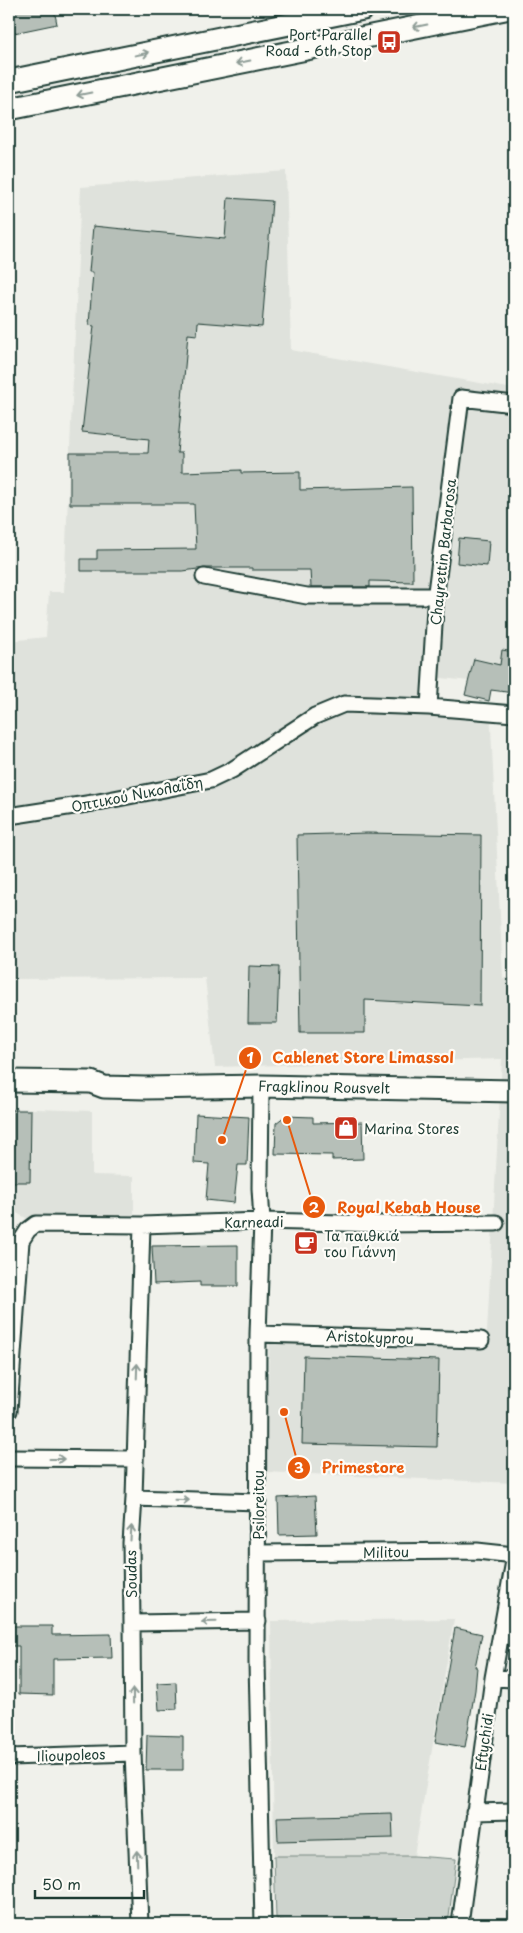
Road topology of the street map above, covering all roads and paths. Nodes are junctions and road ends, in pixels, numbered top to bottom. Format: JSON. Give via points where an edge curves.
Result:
{"nodes":[{"id":1,"x":364,"y":9,"type":"edge"},
{"id":2,"x":505,"y":9,"type":"edge"},
{"id":3,"x":9,"y":81,"type":"edge"},
{"id":4,"x":9,"y":109,"type":"edge"},
{"id":5,"x":514,"y":404,"type":"edge"},
{"id":6,"x":204,"y":577,"type":"dead end"},
{"id":7,"x":436,"y":596,"type":"junction"},
{"id":8,"x":429,"y":707,"type":"junction"},
{"id":9,"x":514,"y":714,"type":"edge"},
{"id":10,"x":9,"y":816,"type":"edge"},
{"id":11,"x":9,"y":1081,"type":"edge"},
{"id":12,"x":261,"y":1086,"type":"junction"},
{"id":13,"x":104,"y":1087,"type":"junction"},
{"id":14,"x":514,"y":1091,"type":"edge"},
{"id":15,"x":9,"y":1093,"type":"edge"},
{"id":16,"x":262,"y":1221,"type":"junction"},
{"id":17,"x":496,"y":1223,"type":"dead end"},
{"id":18,"x":142,"y":1225,"type":"junction"},
{"id":19,"x":258,"y":1334,"type":"junction"},
{"id":20,"x":481,"y":1340,"type":"dead end"},
{"id":21,"x":9,"y":1411,"type":"edge"},
{"id":22,"x":9,"y":1458,"type":"edge"},
{"id":23,"x":134,"y":1459,"type":"junction"},
{"id":24,"x":134,"y":1498,"type":"junction"},
{"id":25,"x":258,"y":1502,"type":"junction"},
{"id":26,"x":258,"y":1553,"type":"junction"},
{"id":27,"x":514,"y":1555,"type":"edge"},
{"id":28,"x":514,"y":1561,"type":"edge"},
{"id":29,"x":258,"y":1621,"type":"junction"},
{"id":30,"x":132,"y":1623,"type":"junction"},
{"id":31,"x":493,"y":1678,"type":"junction"},
{"id":32,"x":514,"y":1678,"type":"edge"},
{"id":33,"x":134,"y":1753,"type":"junction"},
{"id":34,"x":9,"y":1757,"type":"edge"},
{"id":35,"x":514,"y":1811,"type":"edge"},
{"id":36,"x":474,"y":1812,"type":"junction"},
{"id":37,"x":140,"y":1924,"type":"edge"},
{"id":38,"x":263,"y":1924,"type":"edge"},
{"id":39,"x":460,"y":1924,"type":"edge"}],
"edges":[{"from":3,"to":1,"type":"main road","one_way":true},
{"from":2,"to":4,"type":"main road","one_way":true},
{"from":5,"to":7,"type":"street","name":"Chayrettin Barbarosa","via":[[461,398]]},
{"from":6,"to":7,"type":"street","via":[[307,596]]},
{"from":7,"to":8,"type":"street","name":"Chayrettin Barbarosa"},
{"from":8,"to":9,"type":"street","name":"Οπτικού Νικολαΐδη"},
{"from":8,"to":10,"type":"street","name":"Οπτικού Νικολαΐδη","via":[[344,704],[315,716],[211,780]]},
{"from":11,"to":13,"type":"main road","name":"Fragklinou Rousvelt","via":[[91,1082]]},
{"from":12,"to":13,"type":"main road","name":"Fragklinou Rousvelt"},
{"from":12,"to":14,"type":"main road","name":"Fragklinou Rousvelt"},
{"from":12,"to":16,"type":"street","name":"Psiloreitou"},
{"from":13,"to":15,"type":"main road","name":"Fragklinou Rousvelt","via":[[94,1093]]},
{"from":16,"to":17,"type":"street","name":"Karneadi"},
{"from":16,"to":18,"type":"street","name":"Karneadi"},
{"from":16,"to":19,"type":"street","name":"Psiloreitou"},
{"from":18,"to":21,"type":"street","name":"Karneadi","via":[[36,1224],[20,1241]]},
{"from":23,"to":18,"type":"street","name":"Soudas","one_way":true},
{"from":19,"to":20,"type":"street","name":"Aristokyprou"},
{"from":19,"to":25,"type":"street","name":"Psiloreitou"},
{"from":22,"to":23,"type":"street","one_way":true},
{"from":23,"to":24,"type":"street","name":"Soudas"},
{"from":24,"to":25,"type":"street","one_way":true},
{"from":30,"to":24,"type":"street","name":"Soudas","one_way":true},
{"from":25,"to":26,"type":"street","name":"Psiloreitou"},
{"from":26,"to":27,"type":"street","name":"Militou","via":[[477,1551]]},
{"from":26,"to":29,"type":"street","name":"Psiloreitou"},
{"from":28,"to":31,"type":"street","name":"Eftychidi"},
{"from":29,"to":30,"type":"street","one_way":true},
{"from":29,"to":38,"type":"street","name":"Psiloreitou"},
{"from":33,"to":30,"type":"street","name":"Soudas","one_way":true},
{"from":31,"to":32,"type":"street"},
{"from":31,"to":36,"type":"street","name":"Eftychidi"},
{"from":33,"to":34,"type":"street","name":"Ilioupoleos"},
{"from":37,"to":33,"type":"street","name":"Soudas","one_way":true},
{"from":35,"to":36,"type":"street"},
{"from":36,"to":39,"type":"street","name":"Eftychidi"}]}
